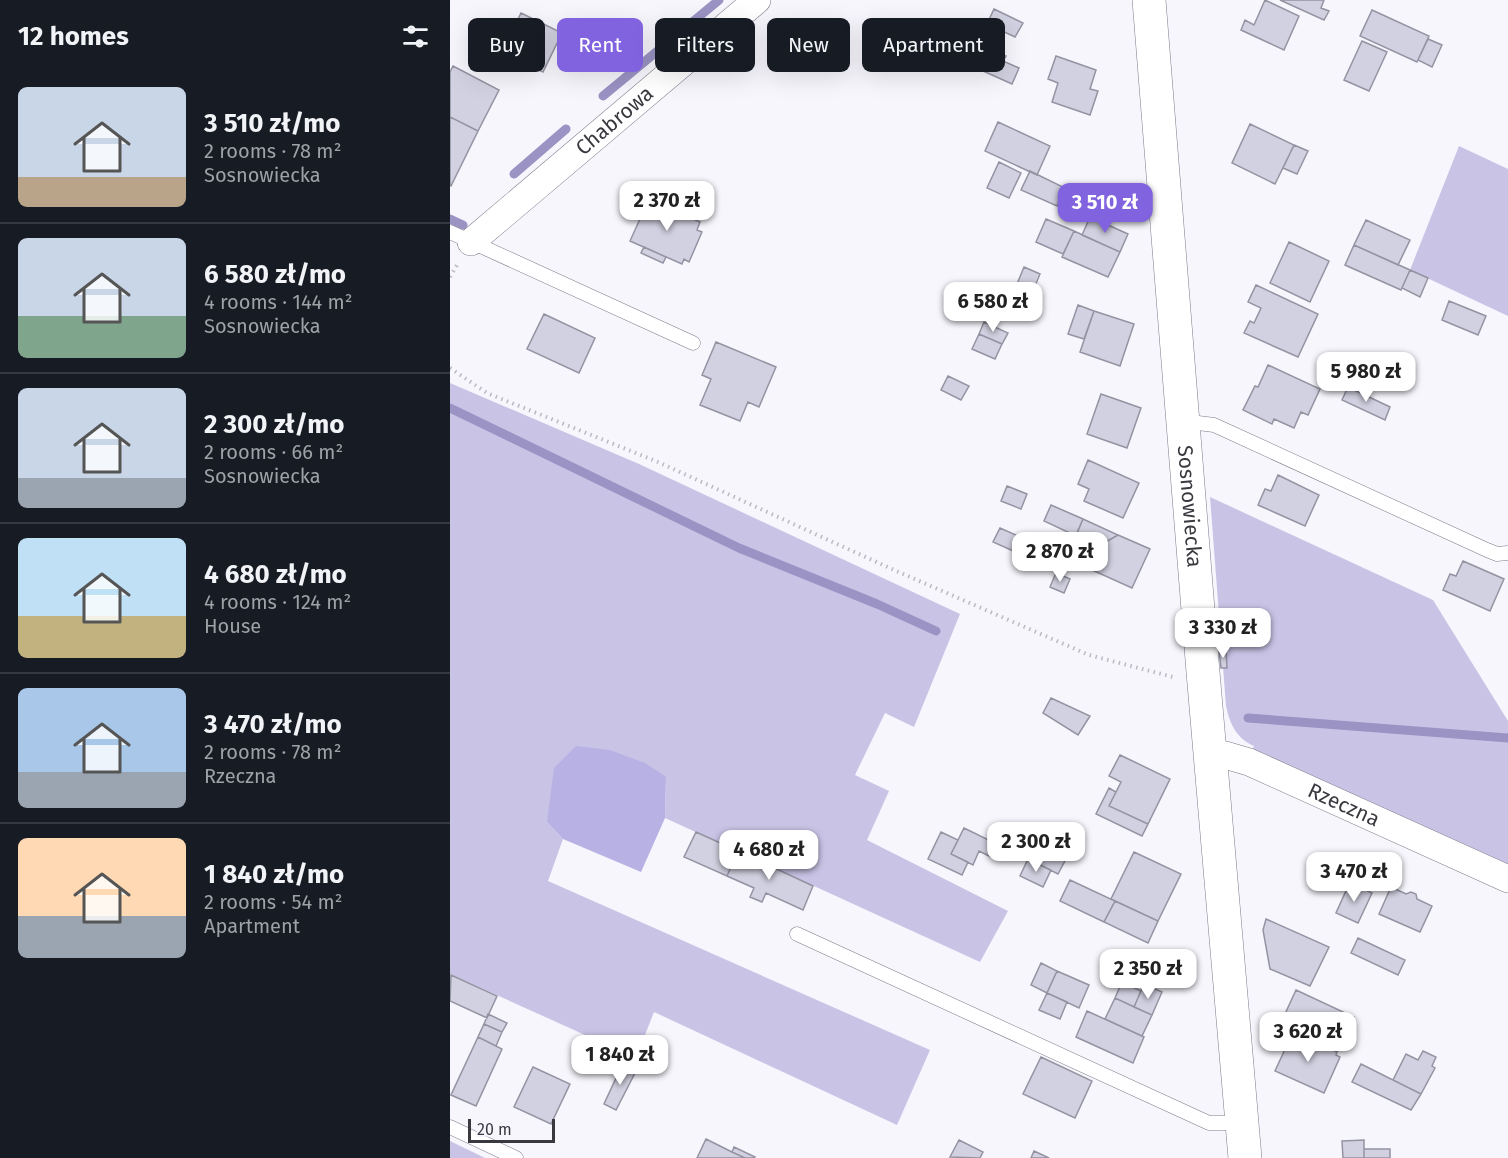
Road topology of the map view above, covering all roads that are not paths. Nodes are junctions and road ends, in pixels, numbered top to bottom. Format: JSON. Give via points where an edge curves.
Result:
{"nodes":[{"id":1,"x":757,"y":0,"type":"edge"},
{"id":2,"x":1149,"y":0,"type":"edge"},
{"id":3,"x":461,"y":237,"type":"edge"},
{"id":4,"x":693,"y":343,"type":"dead end"},
{"id":5,"x":1182,"y":421,"type":"junction"},
{"id":6,"x":1508,"y":553,"type":"edge"},
{"id":7,"x":1210,"y":756,"type":"junction"},
{"id":8,"x":1508,"y":879,"type":"edge"},
{"id":9,"x":797,"y":934,"type":"dead end"},
{"id":10,"x":1243,"y":1123,"type":"junction"},
{"id":11,"x":450,"y":1127,"type":"edge"},
{"id":12,"x":516,"y":1158,"type":"edge"},
{"id":13,"x":1245,"y":1158,"type":"edge"}],
"edges":[{"from":1,"to":3,"type":"street","name":"Chabrowa"},
{"from":2,"to":5,"type":"street","name":"Sosnowiecka"},
{"from":3,"to":4,"type":"lane"},
{"from":5,"to":6,"type":"lane","via":[[1214,425],[1487,550]]},
{"from":5,"to":7,"type":"street","name":"Sosnowiecka"},
{"from":7,"to":8,"type":"street","name":"Rzeczna","via":[[1225,755],[1249,762]]},
{"from":7,"to":10,"type":"street","name":"Sosnowiecka"},
{"from":9,"to":10,"type":"lane","via":[[1209,1123]]},
{"from":10,"to":13,"type":"street","name":"Sosnowiecka"},
{"from":11,"to":12,"type":"lane"}]}
